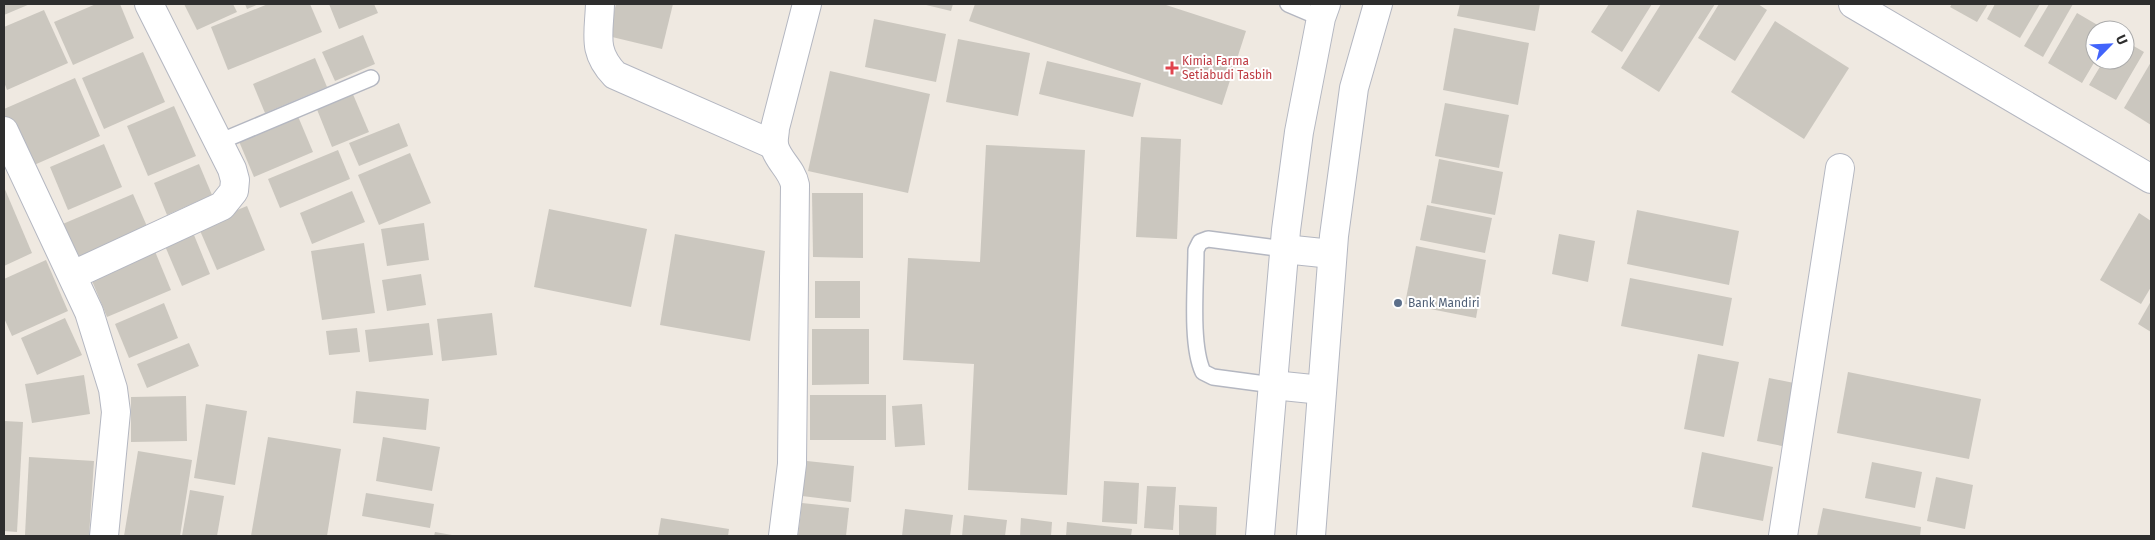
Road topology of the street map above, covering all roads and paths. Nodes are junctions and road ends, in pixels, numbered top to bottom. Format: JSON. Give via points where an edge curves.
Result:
{"nodes":[{"id":1,"x":149,"y":4,"type":"edge"},
{"id":2,"x":600,"y":4,"type":"edge"},
{"id":3,"x":808,"y":4,"type":"edge"},
{"id":4,"x":1288,"y":4,"type":"edge"},
{"id":5,"x":1378,"y":4,"type":"edge"},
{"id":6,"x":1853,"y":4,"type":"edge"},
{"id":7,"x":1323,"y":11,"type":"edge"},
{"id":8,"x":371,"y":78,"type":"dead end"},
{"id":9,"x":4,"y":130,"type":"edge"},
{"id":10,"x":219,"y":142,"type":"junction"},
{"id":11,"x":774,"y":145,"type":"junction"},
{"id":12,"x":1840,"y":168,"type":"dead end"},
{"id":13,"x":2151,"y":178,"type":"edge"},
{"id":14,"x":1284,"y":249,"type":"junction"},
{"id":15,"x":1332,"y":254,"type":"junction"},
{"id":16,"x":73,"y":275,"type":"junction"},
{"id":17,"x":1273,"y":385,"type":"junction"},
{"id":18,"x":1322,"y":390,"type":"junction"},
{"id":19,"x":104,"y":536,"type":"edge"},
{"id":20,"x":783,"y":536,"type":"edge"},
{"id":21,"x":1260,"y":536,"type":"edge"},
{"id":22,"x":1311,"y":536,"type":"edge"},
{"id":23,"x":1783,"y":536,"type":"edge"}],
"edges":[{"from":1,"to":10,"type":"street"},
{"from":2,"to":11,"type":"street","via":[[599,54],[615,75]]},
{"from":3,"to":11,"type":"street","via":[[775,128]]},
{"from":4,"to":7,"type":"lane"},
{"from":5,"to":15,"type":"street","via":[[1354,88]]},
{"from":6,"to":13,"type":"street"},
{"from":7,"to":14,"type":"street","via":[[1299,132]]},
{"from":8,"to":10,"type":"lane"},
{"from":9,"to":16,"type":"street"},
{"from":10,"to":16,"type":"street","via":[[236,185],[222,206]]},
{"from":11,"to":20,"type":"street","via":[[792,173],[795,185],[792,464]]},
{"from":12,"to":23,"type":"street"},
{"from":14,"to":15,"type":"street"},
{"from":14,"to":17,"type":"street"},
{"from":14,"to":17,"type":"lane","via":[[1208,240],[1200,242],[1196,250],[1197,360],[1202,372],[1213,377]]},
{"from":15,"to":18,"type":"street"},
{"from":16,"to":19,"type":"street","via":[[89,312],[113,389],[116,412]]},
{"from":17,"to":18,"type":"street"},
{"from":17,"to":21,"type":"street"},
{"from":18,"to":22,"type":"street"}]}
